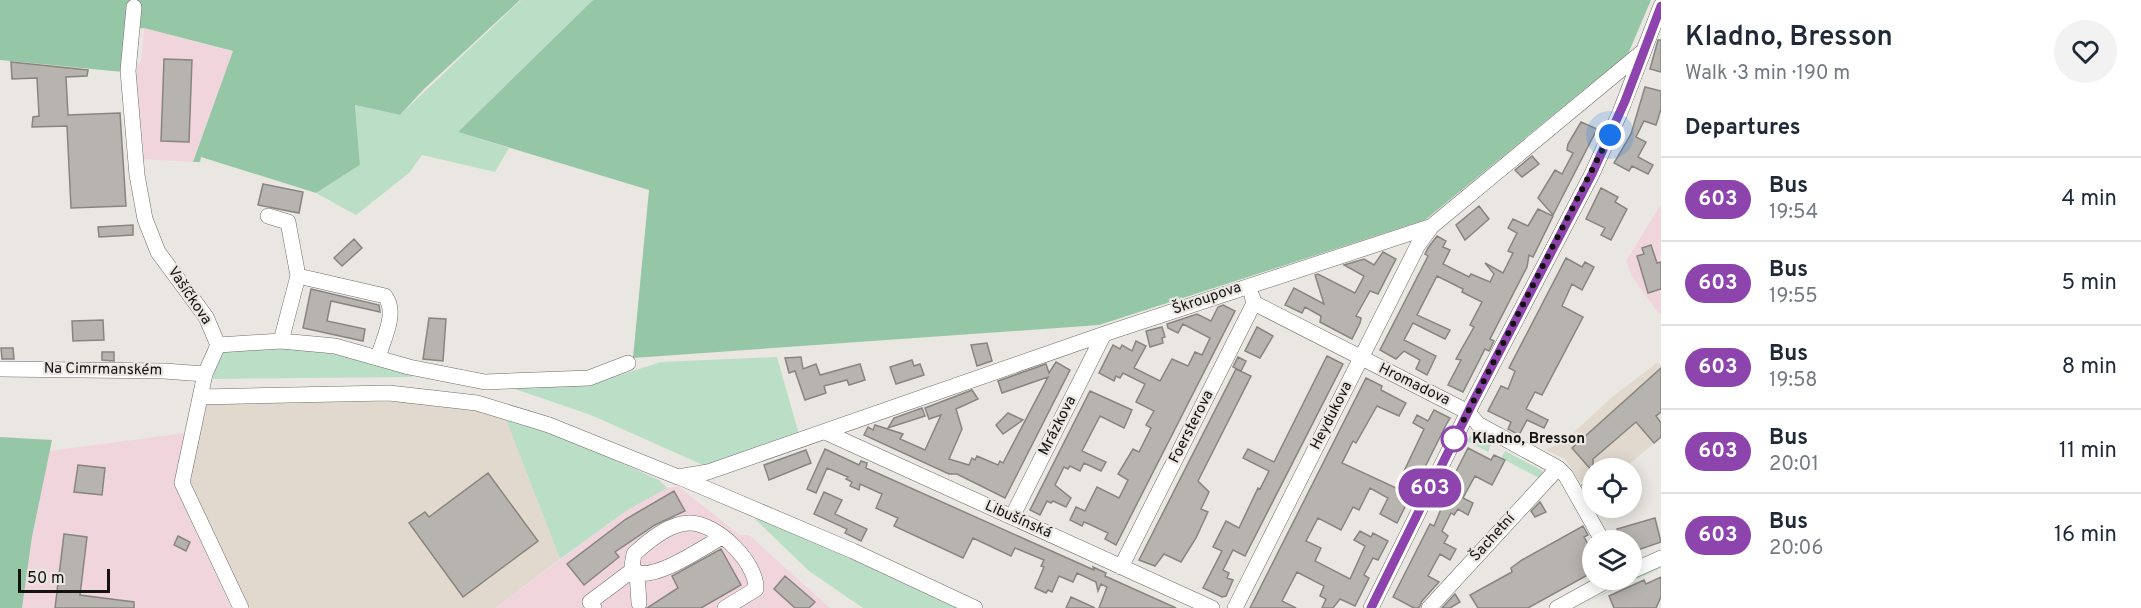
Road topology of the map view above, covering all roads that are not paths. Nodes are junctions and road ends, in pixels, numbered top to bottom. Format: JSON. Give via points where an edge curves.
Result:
{"nodes":[{"id":1,"x":134,"y":7,"type":"dead end"},
{"id":2,"x":1659,"y":16,"type":"edge"},
{"id":3,"x":1641,"y":53,"type":"junction"},
{"id":4,"x":268,"y":216,"type":"dead end"},
{"id":5,"x":1432,"y":226,"type":"junction"},
{"id":6,"x":298,"y":276,"type":"junction"},
{"id":7,"x":1247,"y":286,"type":"junction"},
{"id":8,"x":1254,"y":303,"type":"junction"},
{"id":9,"x":1104,"y":334,"type":"junction"},
{"id":10,"x":281,"y":340,"type":"junction"},
{"id":11,"x":218,"y":345,"type":"junction"},
{"id":12,"x":378,"y":358,"type":"junction"},
{"id":13,"x":1361,"y":358,"type":"junction"},
{"id":14,"x":628,"y":363,"type":"dead end"},
{"id":15,"x":0,"y":369,"type":"edge"},
{"id":16,"x":205,"y":374,"type":"junction"},
{"id":17,"x":201,"y":397,"type":"junction"},
{"id":18,"x":1468,"y":412,"type":"junction"},
{"id":19,"x":825,"y":432,"type":"junction"},
{"id":20,"x":1558,"y":468,"type":"junction"},
{"id":21,"x":678,"y":477,"type":"junction"},
{"id":22,"x":1012,"y":518,"type":"junction"},
{"id":23,"x":1596,"y":530,"type":"edge"},
{"id":24,"x":722,"y":537,"type":"junction"},
{"id":25,"x":1661,"y":558,"type":"edge"},
{"id":26,"x":1121,"y":567,"type":"junction"},
{"id":27,"x":1642,"y":567,"type":"edge"},
{"id":28,"x":635,"y":571,"type":"junction"},
{"id":29,"x":1382,"y":586,"type":"junction"},
{"id":30,"x":1590,"y":590,"type":"edge"},
{"id":31,"x":639,"y":603,"type":"dead end"},
{"id":32,"x":241,"y":608,"type":"edge"},
{"id":33,"x":594,"y":608,"type":"edge"},
{"id":34,"x":725,"y":608,"type":"edge"},
{"id":35,"x":975,"y":608,"type":"edge"},
{"id":36,"x":1212,"y":608,"type":"edge"},
{"id":37,"x":1235,"y":608,"type":"edge"},
{"id":38,"x":1371,"y":608,"type":"edge"},
{"id":39,"x":1384,"y":608,"type":"edge"},
{"id":40,"x":1429,"y":608,"type":"edge"},
{"id":41,"x":1557,"y":608,"type":"edge"}],
"edges":[{"from":1,"to":11,"type":"street","name":"Vašíčkova","via":[[128,71],[145,219],[158,252],[206,317]]},
{"from":2,"to":3,"type":"street"},
{"from":3,"to":5,"type":"street","name":"Škroupova"},
{"from":3,"to":18,"type":"street","via":[[1623,106],[1592,174]]},
{"from":4,"to":6,"type":"street","via":[[288,222]]},
{"from":5,"to":7,"type":"street","name":"Škroupova"},
{"from":5,"to":13,"type":"street","name":"Heydukova","via":[[1418,245]]},
{"from":6,"to":10,"type":"street"},
{"from":6,"to":12,"type":"street","via":[[385,296],[391,304],[391,314]]},
{"from":7,"to":8,"type":"street"},
{"from":7,"to":9,"type":"street","name":"Škroupova"},
{"from":8,"to":13,"type":"street","name":"Hromadova"},
{"from":8,"to":26,"type":"street","name":"Foersterova"},
{"from":9,"to":19,"type":"street","name":"Škroupova"},
{"from":9,"to":22,"type":"street","name":"Mrázkova"},
{"from":10,"to":11,"type":"street"},
{"from":10,"to":12,"type":"street","via":[[335,346]]},
{"from":11,"to":16,"type":"street"},
{"from":12,"to":14,"type":"street","via":[[485,382],[589,378]]},
{"from":13,"to":18,"type":"street","name":"Hromadova"},
{"from":13,"to":37,"type":"street","name":"Heydukova"},
{"from":15,"to":16,"type":"street","name":"Na Cimrmanském"},
{"from":16,"to":17,"type":"street"},
{"from":17,"to":21,"type":"street","via":[[389,393],[477,403],[549,425]]},
{"from":17,"to":32,"type":"street","via":[[182,483]]},
{"from":18,"to":20,"type":"street","name":"Hromadova","via":[[1478,424]]},
{"from":18,"to":29,"type":"street"},
{"from":19,"to":21,"type":"street","name":"Škroupova","via":[[726,466]]},
{"from":19,"to":22,"type":"street","name":"Libušínská"},
{"from":20,"to":23,"type":"street","name":"Hromadova"},
{"from":20,"to":40,"type":"street","name":"Šachetní"},
{"from":21,"to":35,"type":"street","via":[[853,550]]},
{"from":22,"to":26,"type":"street","name":"Libušínská"},
{"from":24,"to":28,"type":"street","via":[[665,568],[644,575]]},
{"from":24,"to":28,"type":"street","via":[[704,526],[678,525],[634,554]]},
{"from":24,"to":34,"type":"street","via":[[732,543],[756,579],[756,589]]},
{"from":25,"to":27,"type":"street"},
{"from":26,"to":36,"type":"street","name":"Libušínská"},
{"from":28,"to":31,"type":"street"},
{"from":28,"to":33,"type":"street","via":[[590,602]]},
{"from":29,"to":38,"type":"street"},
{"from":29,"to":39,"type":"street"},
{"from":30,"to":41,"type":"street"}]}
